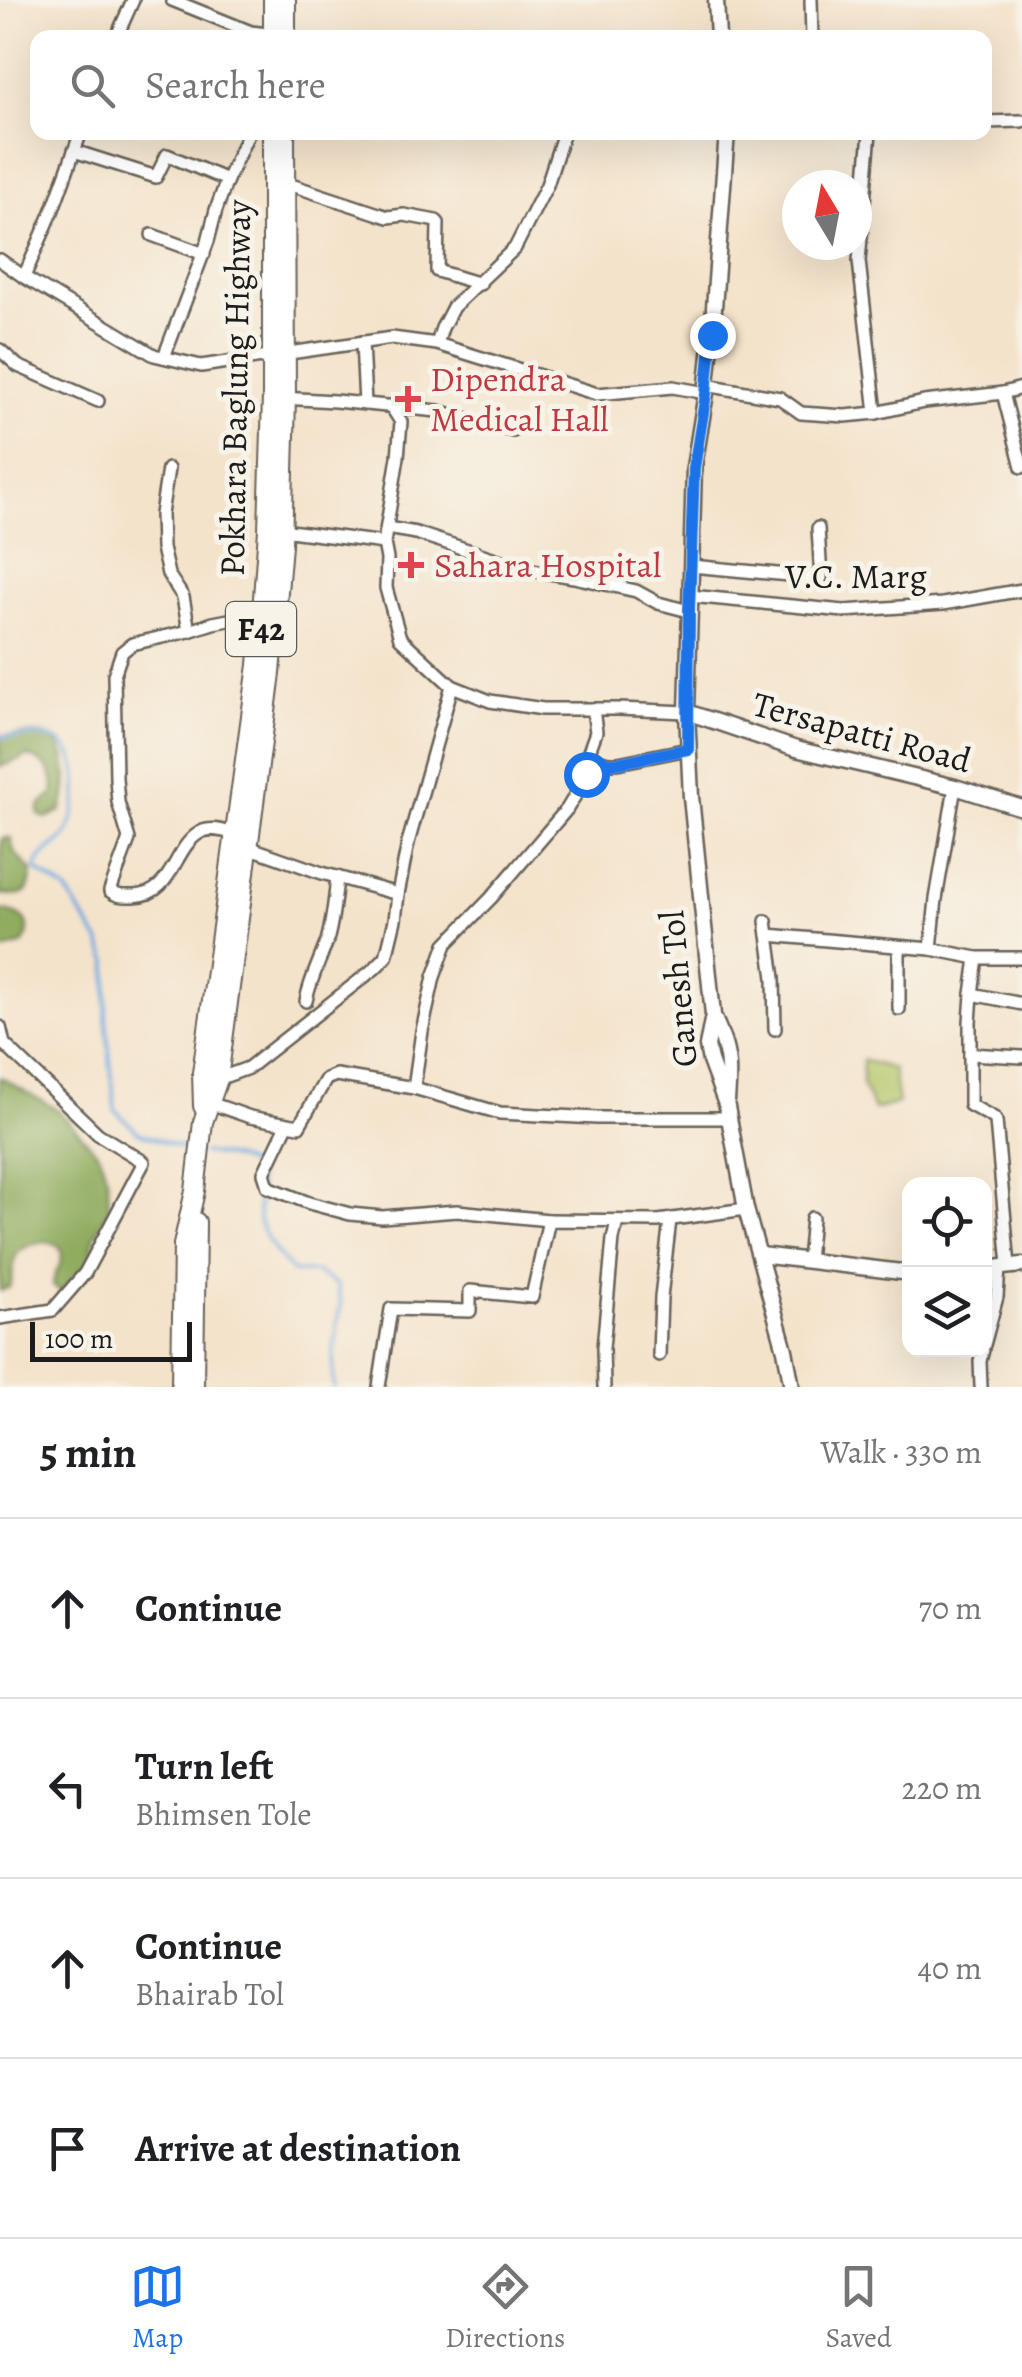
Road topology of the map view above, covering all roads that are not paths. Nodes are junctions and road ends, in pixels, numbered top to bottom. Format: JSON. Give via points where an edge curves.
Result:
{"nodes":[{"id":1,"x":132,"y":0,"type":"edge"},
{"id":2,"x":172,"y":0,"type":"edge"},
{"id":3,"x":273,"y":0,"type":"edge"},
{"id":4,"x":286,"y":0,"type":"edge"},
{"id":5,"x":716,"y":0,"type":"edge"},
{"id":6,"x":812,"y":0,"type":"edge"},
{"id":7,"x":119,"y":30,"type":"edge"},
{"id":8,"x":246,"y":30,"type":"edge"},
{"id":9,"x":280,"y":30,"type":"edge"},
{"id":10,"x":283,"y":30,"type":"edge"},
{"id":11,"x":718,"y":30,"type":"edge"},
{"id":12,"x":812,"y":30,"type":"edge"},
{"id":13,"x":1022,"y":121,"type":"edge"},
{"id":14,"x":992,"y":122,"type":"edge"},
{"id":15,"x":78,"y":140,"type":"edge"},
{"id":16,"x":245,"y":140,"type":"edge"},
{"id":17,"x":272,"y":140,"type":"edge"},
{"id":18,"x":285,"y":140,"type":"edge"},
{"id":19,"x":561,"y":140,"type":"edge"},
{"id":20,"x":726,"y":140,"type":"edge"},
{"id":21,"x":869,"y":140,"type":"edge"},
{"id":22,"x":74,"y":151,"type":"junction"},
{"id":23,"x":227,"y":180,"type":"junction"},
{"id":24,"x":286,"y":183,"type":"junction"},
{"id":25,"x":152,"y":235,"type":"dead end"},
{"id":26,"x":204,"y":254,"type":"junction"},
{"id":27,"x":0,"y":260,"type":"edge"},
{"id":28,"x":24,"y":277,"type":"junction"},
{"id":29,"x":480,"y":284,"type":"junction"},
{"id":30,"x":362,"y":342,"type":"junction"},
{"id":31,"x":436,"y":344,"type":"junction"},
{"id":32,"x":0,"y":350,"type":"edge"},
{"id":33,"x":279,"y":354,"type":"junction"},
{"id":34,"x":164,"y":357,"type":"junction"},
{"id":35,"x":1022,"y":388,"type":"edge"},
{"id":36,"x":706,"y":389,"type":"junction"},
{"id":37,"x":1003,"y":393,"type":"junction"},
{"id":38,"x":279,"y":398,"type":"junction"},
{"id":39,"x":98,"y":401,"type":"dead end"},
{"id":40,"x":366,"y":404,"type":"junction"},
{"id":41,"x":391,"y":406,"type":"junction"},
{"id":42,"x":876,"y":413,"type":"junction"},
{"id":43,"x":514,"y":431,"type":"dead end"},
{"id":44,"x":1022,"y":468,"type":"edge"},
{"id":45,"x":168,"y":470,"type":"dead end"},
{"id":46,"x":387,"y":528,"type":"junction"},
{"id":47,"x":818,"y":528,"type":"dead end"},
{"id":48,"x":282,"y":530,"type":"junction"},
{"id":49,"x":384,"y":543,"type":"junction"},
{"id":50,"x":691,"y":566,"type":"junction"},
{"id":51,"x":1022,"y":590,"type":"edge"},
{"id":52,"x":689,"y":603,"type":"junction"},
{"id":53,"x":261,"y":622,"type":"junction"},
{"id":54,"x":189,"y":631,"type":"junction"},
{"id":55,"x":452,"y":686,"type":"junction"},
{"id":56,"x":593,"y":710,"type":"junction"},
{"id":57,"x":687,"y":712,"type":"junction"},
{"id":58,"x":688,"y":749,"type":"junction"},
{"id":59,"x":587,"y":757,"type":"junction"},
{"id":60,"x":955,"y":787,"type":"junction"},
{"id":61,"x":1022,"y":808,"type":"edge"},
{"id":62,"x":241,"y":844,"type":"junction"},
{"id":63,"x":337,"y":878,"type":"junction"},
{"id":64,"x":398,"y":894,"type":"junction"},
{"id":65,"x":899,"y":948,"type":"junction"},
{"id":66,"x":931,"y":950,"type":"junction"},
{"id":67,"x":977,"y":958,"type":"junction"},
{"id":68,"x":1022,"y":958,"type":"edge"},
{"id":69,"x":972,"y":994,"type":"junction"},
{"id":70,"x":306,"y":1001,"type":"dead end"},
{"id":71,"x":1022,"y":1004,"type":"edge"},
{"id":72,"x":900,"y":1009,"type":"dead end"},
{"id":73,"x":0,"y":1027,"type":"edge"},
{"id":74,"x":775,"y":1030,"type":"dead end"},
{"id":75,"x":970,"y":1054,"type":"junction"},
{"id":76,"x":1022,"y":1057,"type":"edge"},
{"id":77,"x":218,"y":1079,"type":"junction"},
{"id":78,"x":414,"y":1088,"type":"junction"},
{"id":79,"x":210,"y":1102,"type":"junction"},
{"id":80,"x":728,"y":1112,"type":"junction"},
{"id":81,"x":203,"y":1122,"type":"junction"},
{"id":82,"x":287,"y":1125,"type":"junction"},
{"id":83,"x":194,"y":1192,"type":"junction"},
{"id":84,"x":746,"y":1210,"type":"junction"},
{"id":85,"x":812,"y":1218,"type":"dead end"},
{"id":86,"x":549,"y":1220,"type":"junction"},
{"id":87,"x":670,"y":1220,"type":"junction"},
{"id":88,"x":617,"y":1222,"type":"junction"},
{"id":89,"x":760,"y":1255,"type":"junction"},
{"id":90,"x":808,"y":1261,"type":"junction"},
{"id":91,"x":1004,"y":1267,"type":"edge"},
{"id":92,"x":902,"y":1272,"type":"edge"},
{"id":93,"x":992,"y":1316,"type":"edge"},
{"id":94,"x":0,"y":1318,"type":"edge"},
{"id":95,"x":658,"y":1354,"type":"dead end"},
{"id":96,"x":981,"y":1357,"type":"edge"},
{"id":97,"x":181,"y":1387,"type":"edge"},
{"id":98,"x":194,"y":1387,"type":"edge"},
{"id":99,"x":379,"y":1387,"type":"edge"},
{"id":100,"x":604,"y":1387,"type":"edge"},
{"id":101,"x":792,"y":1387,"type":"edge"},
{"id":102,"x":982,"y":1387,"type":"edge"}],
"edges":[{"from":1,"to":7,"type":"street"},
{"from":2,"to":8,"type":"street"},
{"from":3,"to":9,"type":"highway"},
{"from":4,"to":10,"type":"highway"},
{"from":5,"to":11,"type":"main road"},
{"from":6,"to":12,"type":"street"},
{"from":13,"to":14,"type":"street"},
{"from":15,"to":22,"type":"street"},
{"from":16,"to":23,"type":"street"},
{"from":17,"to":33,"type":"highway","name":"Pokhara Baglung Highway","number":"F42"},
{"from":18,"to":24,"type":"highway","name":"Pokhara Baglung Highway","number":"F42"},
{"from":19,"to":29,"type":"street","via":[[514,248]]},
{"from":20,"to":36,"type":"main road","name":"Ganesh Tol"},
{"from":21,"to":42,"type":"street","via":[[860,261]]},
{"from":22,"to":23,"type":"street","via":[[156,177],[167,154]]},
{"from":22,"to":28,"type":"street"},
{"from":23,"to":26,"type":"street"},
{"from":24,"to":29,"type":"street","via":[[388,218],[436,221],[437,271]]},
{"from":24,"to":33,"type":"highway","name":"Pokhara Baglung Highway","number":"F42"},
{"from":25,"to":26,"type":"street"},
{"from":26,"to":34,"type":"street"},
{"from":27,"to":28,"type":"street"},
{"from":28,"to":34,"type":"street"},
{"from":29,"to":31,"type":"street","via":[[453,307]]},
{"from":30,"to":31,"type":"street"},
{"from":30,"to":33,"type":"street"},
{"from":30,"to":40,"type":"street"},
{"from":31,"to":36,"type":"street","via":[[597,394]]},
{"from":32,"to":39,"type":"street","via":[[18,366]]},
{"from":33,"to":34,"type":"street","via":[[201,366]]},
{"from":33,"to":38,"type":"highway","name":"Pokhara Baglung Highway","number":"F42"},
{"from":35,"to":37,"type":"street"},
{"from":36,"to":42,"type":"street","via":[[780,398],[802,413]]},
{"from":36,"to":50,"type":"main road","name":"Ganesh Tol","via":[[694,468]]},
{"from":37,"to":42,"type":"street"},
{"from":37,"to":44,"type":"street"},
{"from":38,"to":40,"type":"street"},
{"from":38,"to":48,"type":"highway","name":"Pokhara Baglung Highway","number":"F42"},
{"from":38,"to":53,"type":"highway","name":"Pokhara Baglung Highway","number":"F42"},
{"from":40,"to":41,"type":"street"},
{"from":41,"to":43,"type":"street"},
{"from":41,"to":46,"type":"street","via":[[401,422]]},
{"from":45,"to":54,"type":"street","via":[[162,548]]},
{"from":46,"to":49,"type":"street"},
{"from":46,"to":52,"type":"street","name":"V.C. Marg","via":[[658,602]]},
{"from":47,"to":50,"type":"street","name":"V.C. Marg","via":[[820,578]]},
{"from":48,"to":49,"type":"street"},
{"from":48,"to":62,"type":"highway","name":"Pokhara Baglung Highway","number":"F42","via":[[271,673]]},
{"from":49,"to":55,"type":"street","via":[[386,588],[400,638]]},
{"from":50,"to":52,"type":"main road","name":"Ganesh Tol"},
{"from":51,"to":52,"type":"street","name":"V.C. Marg","via":[[844,611]]},
{"from":52,"to":57,"type":"main road","name":"Ganesh Tol"},
{"from":53,"to":54,"type":"street","via":[[244,617]]},
{"from":53,"to":62,"type":"highway","name":"Pokhara Baglung Highway","number":"F42"},
{"from":54,"to":62,"type":"street","via":[[132,644],[114,675],[118,802],[129,839],[110,891],[130,896],[156,890],[202,832],[228,832]]},
{"from":55,"to":56,"type":"street","via":[[525,708]]},
{"from":55,"to":64,"type":"street"},
{"from":56,"to":57,"type":"street"},
{"from":56,"to":59,"type":"street","via":[[596,732]]},
{"from":57,"to":58,"type":"main road","name":"Ganesh Tol"},
{"from":57,"to":60,"type":"main road","name":"Tersapatti Road","via":[[796,749]]},
{"from":58,"to":59,"type":"street","via":[[618,763]]},
{"from":58,"to":80,"type":"main road","name":"Ganesh Tol","via":[[713,1015],[728,1058]]},
{"from":59,"to":78,"type":"street","via":[[582,784],[567,809],[446,944]]},
{"from":60,"to":61,"type":"main road","name":"Tersapatti Road"},
{"from":60,"to":66,"type":"street"},
{"from":62,"to":63,"type":"street"},
{"from":62,"to":77,"type":"highway","name":"Pokhara Baglung Highway","number":"F42"},
{"from":62,"to":81,"type":"highway","name":"Pokhara Baglung Highway","number":"F42","via":[[202,1073]]},
{"from":63,"to":64,"type":"street"},
{"from":63,"to":70,"type":"street","via":[[326,943]]},
{"from":64,"to":77,"type":"street","via":[[386,957],[248,1068]]},
{"from":65,"to":66,"type":"street"},
{"from":65,"to":72,"type":"street"},
{"from":65,"to":74,"type":"street","via":[[767,928]]},
{"from":66,"to":67,"type":"street"},
{"from":67,"to":68,"type":"street"},
{"from":67,"to":69,"type":"street"},
{"from":69,"to":71,"type":"street"},
{"from":69,"to":75,"type":"street"},
{"from":73,"to":94,"type":"street","via":[[4,1044],[98,1134],[144,1162],[85,1274],[53,1310]]},
{"from":75,"to":76,"type":"street"},
{"from":75,"to":91,"type":"street","via":[[970,1105],[996,1121]]},
{"from":77,"to":79,"type":"highway","name":"Pokhara Baglung Highway","number":"F42"},
{"from":78,"to":80,"type":"street","via":[[514,1114]]},
{"from":78,"to":82,"type":"street","via":[[330,1076],[299,1126]]},
{"from":79,"to":81,"type":"highway","number":"F42"},
{"from":79,"to":82,"type":"street"},
{"from":80,"to":84,"type":"main road"},
{"from":81,"to":83,"type":"highway","number":"F42"},
{"from":82,"to":86,"type":"street","via":[[264,1180],[309,1202],[367,1216],[456,1210]]},
{"from":83,"to":97,"type":"highway","number":"F42","via":[[183,1246]]},
{"from":83,"to":98,"type":"highway","number":"F42"},
{"from":84,"to":87,"type":"street"},
{"from":84,"to":89,"type":"main road"},
{"from":85,"to":90,"type":"street"},
{"from":86,"to":88,"type":"street"},
{"from":86,"to":99,"type":"street","via":[[532,1297],[470,1291],[470,1311],[391,1308]]},
{"from":87,"to":88,"type":"street"},
{"from":87,"to":95,"type":"street"},
{"from":88,"to":100,"type":"street"},
{"from":89,"to":90,"type":"main road"},
{"from":89,"to":101,"type":"main road"},
{"from":90,"to":92,"type":"main road"},
{"from":91,"to":93,"type":"street"},
{"from":96,"to":102,"type":"street"}]}
